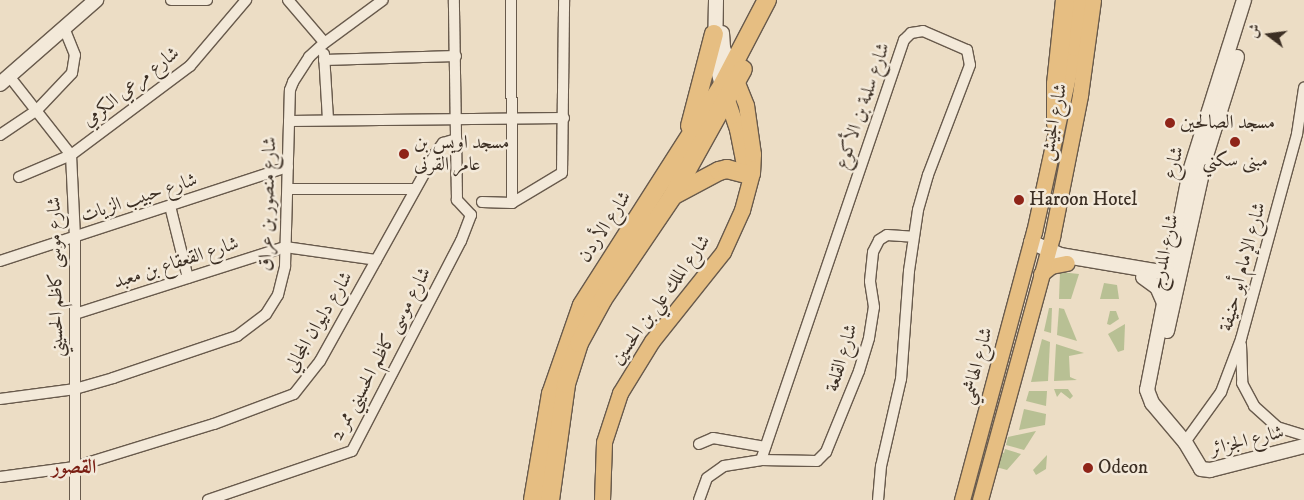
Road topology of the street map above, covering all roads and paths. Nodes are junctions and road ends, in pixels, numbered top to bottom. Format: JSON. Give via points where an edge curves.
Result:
{"nodes":[{"id":1,"x":96,"y":0,"type":"edge"},
{"id":2,"x":171,"y":0,"type":"edge"},
{"id":3,"x":207,"y":0,"type":"edge"},
{"id":4,"x":246,"y":0,"type":"edge"},
{"id":5,"x":288,"y":0,"type":"edge"},
{"id":6,"x":383,"y":0,"type":"edge"},
{"id":7,"x":454,"y":0,"type":"edge"},
{"id":8,"x":511,"y":0,"type":"edge"},
{"id":9,"x":564,"y":0,"type":"edge"},
{"id":10,"x":716,"y":0,"type":"edge"},
{"id":11,"x":723,"y":0,"type":"edge"},
{"id":12,"x":767,"y":0,"type":"edge"},
{"id":13,"x":777,"y":0,"type":"edge"},
{"id":14,"x":1065,"y":0,"type":"edge"},
{"id":15,"x":1080,"y":0,"type":"edge"},
{"id":16,"x":1093,"y":0,"type":"edge"},
{"id":17,"x":1248,"y":2,"type":"edge"},
{"id":18,"x":64,"y":28,"type":"junction"},
{"id":19,"x":714,"y":34,"type":"junction"},
{"id":20,"x":324,"y":43,"type":"junction"},
{"id":21,"x":456,"y":56,"type":"junction"},
{"id":22,"x":324,"y":60,"type":"junction"},
{"id":23,"x":4,"y":80,"type":"edge"},
{"id":24,"x":729,"y":84,"type":"junction"},
{"id":25,"x":1304,"y":88,"type":"edge"},
{"id":26,"x":37,"y":110,"type":"junction"},
{"id":27,"x":510,"y":117,"type":"junction"},
{"id":28,"x":457,"y":118,"type":"junction"},
{"id":29,"x":564,"y":118,"type":"junction"},
{"id":30,"x":328,"y":120,"type":"junction"},
{"id":31,"x":289,"y":121,"type":"junction"},
{"id":32,"x":1056,"y":124,"type":"junction"},
{"id":33,"x":0,"y":135,"type":"edge"},
{"id":34,"x":456,"y":140,"type":"junction"},
{"id":35,"x":685,"y":142,"type":"junction"},
{"id":36,"x":71,"y":154,"type":"junction"},
{"id":37,"x":288,"y":168,"type":"junction"},
{"id":38,"x":20,"y":177,"type":"dead end"},
{"id":39,"x":748,"y":179,"type":"junction"},
{"id":40,"x":415,"y":188,"type":"junction"},
{"id":41,"x":289,"y":189,"type":"junction"},
{"id":42,"x":672,"y":197,"type":"junction"},
{"id":43,"x":482,"y":202,"type":"dead end"},
{"id":44,"x":512,"y":203,"type":"junction"},
{"id":45,"x":170,"y":206,"type":"junction"},
{"id":46,"x":913,"y":237,"type":"junction"},
{"id":47,"x":76,"y":238,"type":"junction"},
{"id":48,"x":285,"y":247,"type":"junction"},
{"id":49,"x":1029,"y":247,"type":"junction"},
{"id":50,"x":1047,"y":253,"type":"junction"},
{"id":51,"x":376,"y":260,"type":"junction"},
{"id":52,"x":0,"y":261,"type":"edge"},
{"id":53,"x":1067,"y":263,"type":"junction"},
{"id":54,"x":1041,"y":274,"type":"junction"},
{"id":55,"x":1143,"y":277,"type":"junction"},
{"id":56,"x":188,"y":278,"type":"junction"},
{"id":57,"x":1174,"y":278,"type":"junction"},
{"id":58,"x":1164,"y":303,"type":"junction"},
{"id":59,"x":75,"y":314,"type":"junction"},
{"id":60,"x":1241,"y":339,"type":"junction"},
{"id":61,"x":75,"y":389,"type":"junction"},
{"id":62,"x":1149,"y":396,"type":"junction"},
{"id":63,"x":0,"y":399,"type":"edge"},
{"id":64,"x":1304,"y":435,"type":"edge"},
{"id":65,"x":1185,"y":442,"type":"junction"},
{"id":66,"x":699,"y":444,"type":"dead end"},
{"id":67,"x":1304,"y":446,"type":"edge"},
{"id":68,"x":765,"y":447,"type":"junction"},
{"id":69,"x":761,"y":460,"type":"junction"},
{"id":70,"x":74,"y":467,"type":"junction"},
{"id":71,"x":0,"y":477,"type":"edge"},
{"id":72,"x":75,"y":500,"type":"edge"},
{"id":73,"x":208,"y":500,"type":"edge"},
{"id":74,"x":533,"y":500,"type":"edge"},
{"id":75,"x":550,"y":500,"type":"edge"},
{"id":76,"x":602,"y":500,"type":"edge"},
{"id":77,"x":699,"y":500,"type":"edge"},
{"id":78,"x":878,"y":500,"type":"edge"},
{"id":79,"x":962,"y":500,"type":"edge"},
{"id":80,"x":980,"y":500,"type":"edge"}],
"edges":[{"from":1,"to":18,"type":"street"},
{"from":2,"to":3,"type":"street"},
{"from":4,"to":36,"type":"street","name":"شارع مرعي الكرمي","via":[[190,66]]},
{"from":5,"to":20,"type":"street"},
{"from":6,"to":20,"type":"street","name":"شارع منصور بن عراق"},
{"from":7,"to":21,"type":"street"},
{"from":8,"to":27,"type":"street"},
{"from":9,"to":29,"type":"street"},
{"from":10,"to":19,"type":"street"},
{"from":11,"to":24,"type":"street","via":[[722,48]]},
{"from":12,"to":24,"type":"highway","name":"شارع الأردن"},
{"from":13,"to":24,"type":"highway","name":"شارع الأردن"},
{"from":14,"to":32,"type":"highway","via":[[1056,84]]},
{"from":15,"to":32,"type":"main road","name":"شارع الجيش","via":[[1074,48]]},
{"from":16,"to":50,"type":"main road","name":"شارع الجيش","via":[[1080,94]]},
{"from":17,"to":57,"type":"street","name":"شارع المدرج"},
{"from":18,"to":23,"type":"street"},
{"from":18,"to":26,"type":"street","via":[[72,47],[75,68]]},
{"from":19,"to":24,"type":"street","via":[[715,64]]},
{"from":19,"to":35,"type":"highway"},
{"from":20,"to":22,"type":"street"},
{"from":20,"to":31,"type":"street","name":"شارع منصور بن عراق","via":[[309,57],[293,82]]},
{"from":21,"to":22,"type":"street"},
{"from":21,"to":28,"type":"street"},
{"from":22,"to":30,"type":"street"},
{"from":23,"to":26,"type":"street"},
{"from":24,"to":35,"type":"highway","name":"شارع الأردن"},
{"from":24,"to":39,"type":"main road","name":"شارع الملك علي بن الحسين"},
{"from":24,"to":39,"type":"main road","name":"شارع الملك علي بن الحسين","via":[[751,133],[753,167]]},
{"from":24,"to":42,"type":"highway","name":"شارع الأردن"},
{"from":25,"to":60,"type":"street","name":"شارع الإمام أبو حنيفة","via":[[1297,134]]},
{"from":26,"to":33,"type":"street"},
{"from":26,"to":36,"type":"street"},
{"from":27,"to":28,"type":"street"},
{"from":27,"to":29,"type":"street"},
{"from":27,"to":44,"type":"street"},
{"from":28,"to":30,"type":"street"},
{"from":28,"to":34,"type":"street"},
{"from":29,"to":44,"type":"street","via":[[563,170]]},
{"from":30,"to":31,"type":"street"},
{"from":31,"to":37,"type":"street","name":"شارع منصور بن عراق"},
{"from":32,"to":49,"type":"main road","name":"شارع الجيش"},
{"from":34,"to":40,"type":"street","name":"شارع دليوان المجالي","via":[[440,147]]},
{"from":34,"to":73,"type":"street","name":"شارع موسى كاظم الحسيني ممر 2","via":[[457,200],[470,212],[471,220],[352,451]]},
{"from":35,"to":74,"type":"highway","name":"شارع الأردن","via":[[598,277],[575,320],[552,394]]},
{"from":36,"to":38,"type":"street","name":"شارع مرعي الكرمي"},
{"from":36,"to":47,"type":"street","name":"شارع موسى كاظم الحسيني"},
{"from":37,"to":41,"type":"street","name":"شارع منصور بن عراق"},
{"from":37,"to":45,"type":"street","name":"شارع حبيب الزيات"},
{"from":39,"to":42,"type":"highway","via":[[727,169],[719,170]]},
{"from":39,"to":76,"type":"main road","name":"شارع الملك علي بن الحسين","via":[[737,225],[723,252],[652,341],[620,393],[604,442]]},
{"from":40,"to":41,"type":"street"},
{"from":40,"to":51,"type":"street","name":"شارع دليوان المجالي"},
{"from":41,"to":48,"type":"street","name":"شارع منصور بن عراق"},
{"from":42,"to":75,"type":"highway","name":"شارع الأردن","via":[[603,299],[579,343],[566,384]]},
{"from":43,"to":44,"type":"street"},
{"from":45,"to":47,"type":"street","name":"شارع حبيب الزيات"},
{"from":45,"to":56,"type":"street"},
{"from":46,"to":68,"type":"street","name":"شارع سلمة بن الأكوع","via":[[922,192],[968,73],[970,60],[964,48],[918,31],[904,40]]},
{"from":46,"to":69,"type":"street","name":"شارع القلعة","via":[[886,235],[879,240],[873,252],[870,281],[874,307],[869,338],[826,452],[817,462]]},
{"from":46,"to":78,"type":"street","name":"شارع سلمة بن الأكوع","via":[[902,373],[881,466]]},
{"from":47,"to":52,"type":"street","name":"شارع حبيب الزيات"},
{"from":47,"to":59,"type":"street","name":"شارع موسى كاظم الحسيني"},
{"from":48,"to":51,"type":"street","name":"شارع القعقاع بن معبد"},
{"from":48,"to":56,"type":"street","name":"شارع القعقاع بن معبد"},
{"from":48,"to":61,"type":"street","name":"شارع منصور بن عراق","via":[[283,281],[275,302],[247,331]]},
{"from":49,"to":50,"type":"street"},
{"from":49,"to":79,"type":"main road","name":"شارع الهاشمي"},
{"from":50,"to":53,"type":"street"},
{"from":50,"to":54,"type":"main road","name":"شارع الهاشمي"},
{"from":50,"to":57,"type":"street"},
{"from":51,"to":70,"type":"street","name":"شارع دليوان المجالي","via":[[317,366],[294,394],[214,424]]},
{"from":53,"to":54,"type":"main road","via":[[1051,266]]},
{"from":53,"to":55,"type":"street"},
{"from":54,"to":80,"type":"main road","name":"شارع الهاشمي"},
{"from":55,"to":57,"type":"street"},
{"from":55,"to":58,"type":"street","via":[[1157,287]]},
{"from":56,"to":59,"type":"street","name":"شارع القعقاع بن معبد"},
{"from":57,"to":58,"type":"street","name":"شارع المدرج"},
{"from":57,"to":62,"type":"street","name":"شارع المدرج","via":[[1154,387]]},
{"from":58,"to":62,"type":"street","name":"شارع المدرج","via":[[1147,386]]},
{"from":59,"to":61,"type":"street","name":"شارع موسى كاظم الحسيني"},
{"from":60,"to":64,"type":"street","via":[[1242,383],[1246,394],[1277,427]]},
{"from":60,"to":65,"type":"street","name":"شارع الإمام أبو حنيفة","via":[[1221,392]]},
{"from":61,"to":63,"type":"street","name":"شارع منصور بن عراق"},
{"from":61,"to":70,"type":"street","name":"شارع موسى كاظم الحسيني"},
{"from":62,"to":65,"type":"street"},
{"from":65,"to":67,"type":"street","name":"شارع الجزائر","via":[[1196,465],[1205,471]]},
{"from":66,"to":68,"type":"street","via":[[714,438]]},
{"from":68,"to":69,"type":"street","name":"شارع سلمة بن الأكوع"},
{"from":69,"to":77,"type":"street","via":[[735,463],[714,471],[703,484]]},
{"from":70,"to":71,"type":"street","name":"شارع دليوان المجالي"},
{"from":70,"to":72,"type":"street","name":"شارع موسى كاظم الحسيني"}]}
